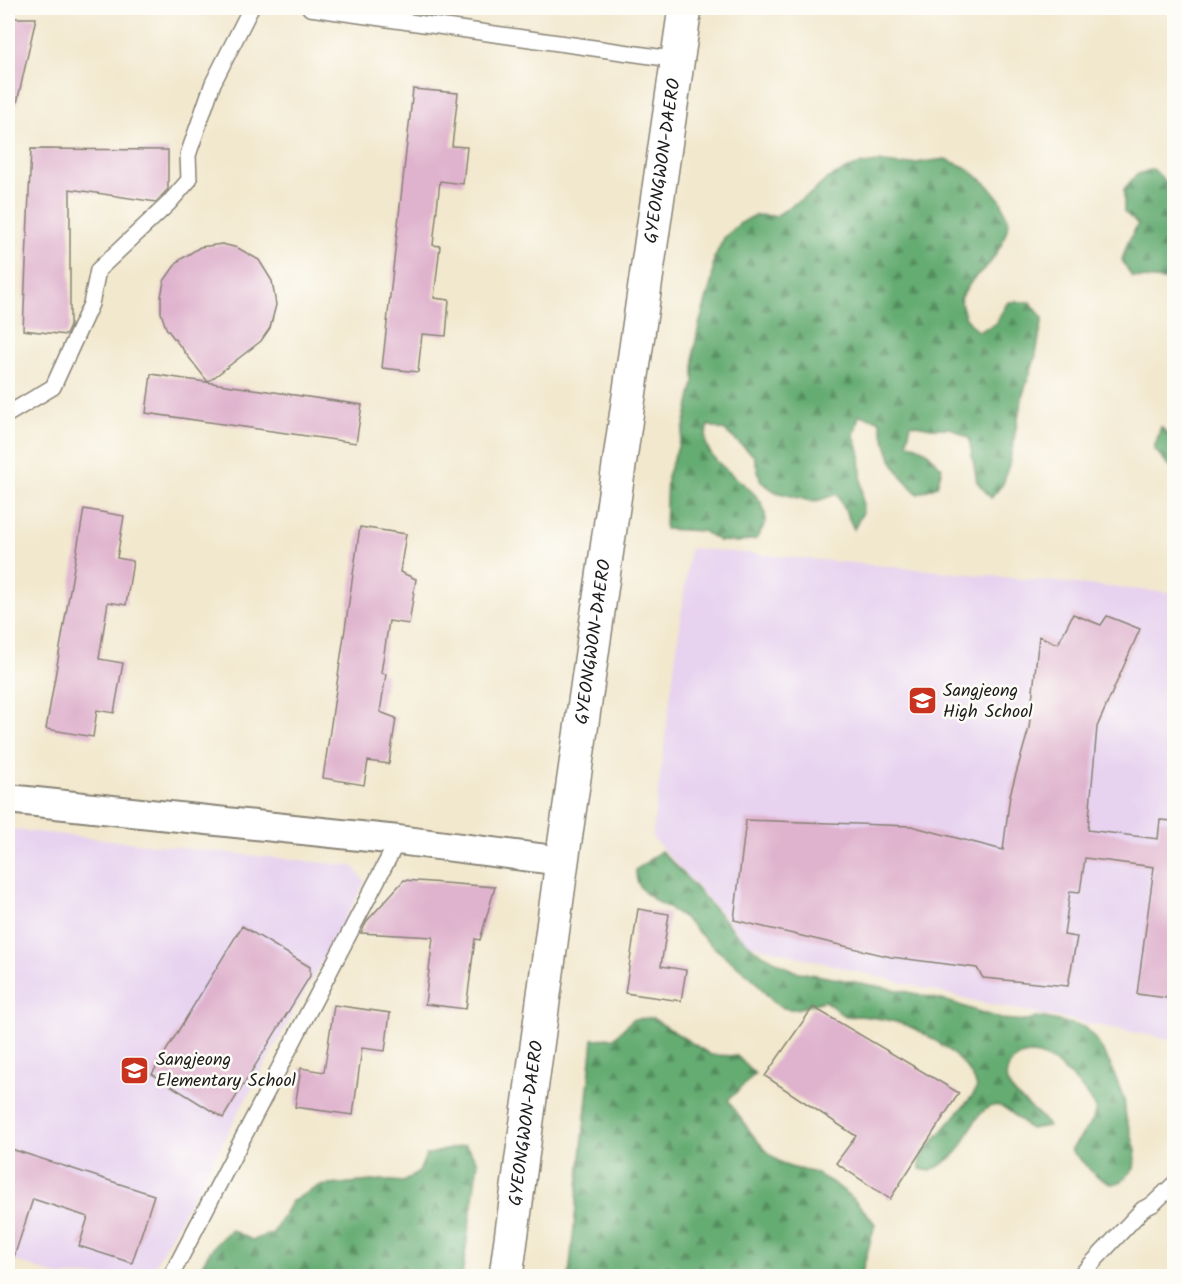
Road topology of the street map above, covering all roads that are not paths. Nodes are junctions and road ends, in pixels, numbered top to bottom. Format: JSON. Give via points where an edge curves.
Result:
{"nodes":[{"id":1,"x":251,"y":8,"type":"edge"},
{"id":2,"x":310,"y":8,"type":"edge"},
{"id":3,"x":685,"y":8,"type":"edge"},
{"id":4,"x":679,"y":60,"type":"junction"},
{"id":5,"x":8,"y":414,"type":"edge"},
{"id":6,"x":8,"y":800,"type":"edge"},
{"id":7,"x":398,"y":840,"type":"junction"},
{"id":8,"x":562,"y":861,"type":"junction"},
{"id":9,"x":1174,"y":1184,"type":"edge"},
{"id":10,"x":171,"y":1276,"type":"edge"},
{"id":11,"x":506,"y":1276,"type":"edge"},
{"id":12,"x":1080,"y":1276,"type":"edge"}],
"edges":[{"from":1,"to":5,"type":"lane","via":[[213,83],[188,155],[189,180],[98,270],[91,304],[53,387]]},
{"from":2,"to":4,"type":"lane"},
{"from":3,"to":4,"type":"main road","name":"GYEONGWON-DAERO"},
{"from":4,"to":8,"type":"main road","name":"GYEONGWON-DAERO"},
{"from":6,"to":7,"type":"street"},
{"from":7,"to":8,"type":"street"},
{"from":7,"to":10,"type":"lane"},
{"from":8,"to":11,"type":"main road","name":"GYEONGWON-DAERO"},
{"from":9,"to":12,"type":"lane","via":[[1143,1209]]}]}
